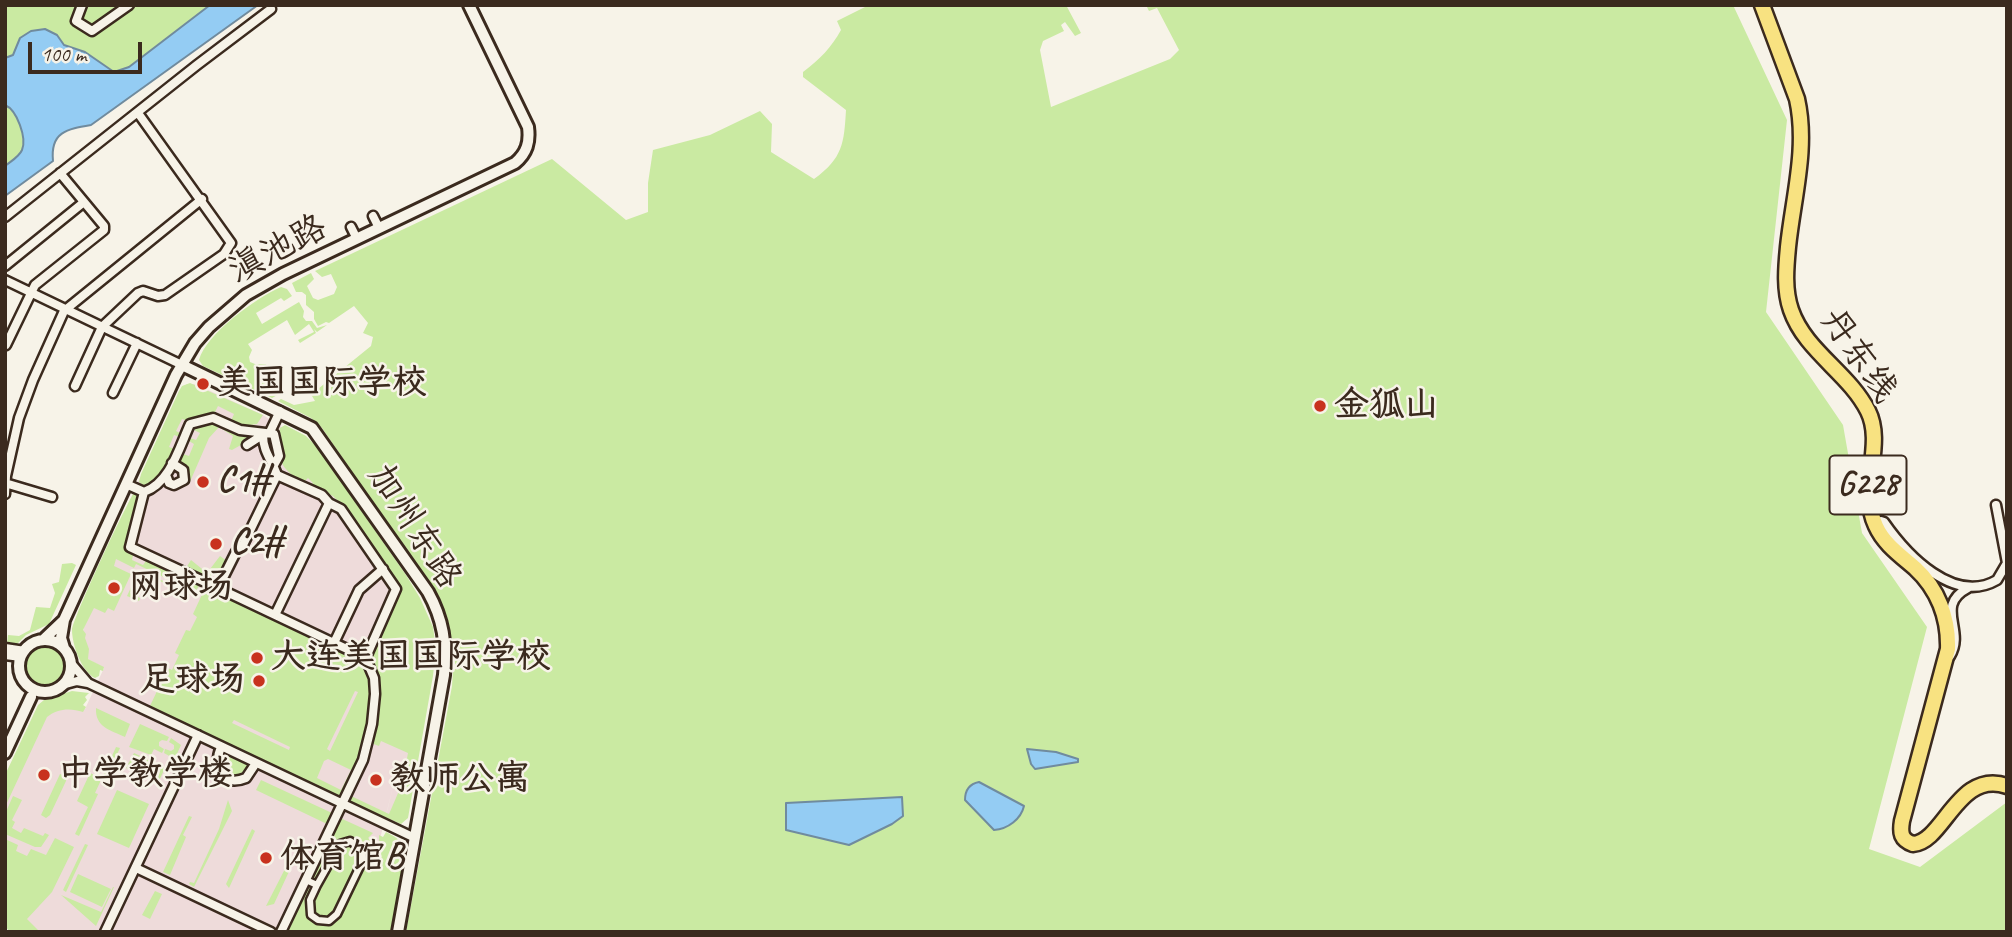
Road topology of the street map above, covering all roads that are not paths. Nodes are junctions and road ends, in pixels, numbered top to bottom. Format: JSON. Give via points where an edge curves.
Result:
{"nodes":[{"id":1,"x":82,"y":5,"type":"edge"},
{"id":2,"x":129,"y":5,"type":"edge"},
{"id":3,"x":469,"y":5,"type":"edge"},
{"id":4,"x":1762,"y":5,"type":"edge"},
{"id":5,"x":271,"y":9,"type":"dead end"},
{"id":6,"x":138,"y":113,"type":"junction"},
{"id":7,"x":61,"y":173,"type":"junction"},
{"id":8,"x":201,"y":199,"type":"junction"},
{"id":9,"x":84,"y":202,"type":"junction"},
{"id":10,"x":373,"y":216,"type":"dead end"},
{"id":11,"x":5,"y":217,"type":"edge"},
{"id":12,"x":351,"y":227,"type":"dead end"},
{"id":13,"x":379,"y":229,"type":"junction"},
{"id":14,"x":356,"y":239,"type":"junction"},
{"id":15,"x":5,"y":266,"type":"edge"},
{"id":16,"x":5,"y":279,"type":"edge"},
{"id":17,"x":31,"y":292,"type":"junction"},
{"id":18,"x":66,"y":310,"type":"junction"},
{"id":19,"x":102,"y":327,"type":"junction"},
{"id":20,"x":137,"y":343,"type":"junction"},
{"id":21,"x":6,"y":345,"type":"edge"},
{"id":22,"x":182,"y":365,"type":"junction"},
{"id":23,"x":75,"y":386,"type":"dead end"},
{"id":24,"x":113,"y":393,"type":"dead end"},
{"id":25,"x":276,"y":406,"type":"junction"},
{"id":26,"x":266,"y":433,"type":"junction"},
{"id":27,"x":247,"y":444,"type":"dead end"},
{"id":28,"x":172,"y":463,"type":"junction"},
{"id":29,"x":274,"y":465,"type":"junction"},
{"id":30,"x":166,"y":475,"type":"junction"},
{"id":31,"x":277,"y":475,"type":"junction"},
{"id":32,"x":5,"y":483,"type":"edge"},
{"id":33,"x":126,"y":484,"type":"junction"},
{"id":34,"x":144,"y":492,"type":"junction"},
{"id":35,"x":5,"y":494,"type":"edge"},
{"id":36,"x":52,"y":497,"type":"dead end"},
{"id":37,"x":329,"y":503,"type":"junction"},
{"id":38,"x":1996,"y":505,"type":"dead end"},
{"id":39,"x":1875,"y":524,"type":"junction"},
{"id":40,"x":383,"y":569,"type":"junction"},
{"id":41,"x":218,"y":588,"type":"junction"},
{"id":42,"x":1968,"y":588,"type":"junction"},
{"id":43,"x":275,"y":615,"type":"junction"},
{"id":44,"x":64,"y":620,"type":"junction"},
{"id":45,"x":43,"y":640,"type":"junction"},
{"id":46,"x":334,"y":643,"type":"junction"},
{"id":47,"x":5,"y":648,"type":"edge"},
{"id":48,"x":64,"y":648,"type":"junction"},
{"id":49,"x":23,"y":654,"type":"junction"},
{"id":50,"x":5,"y":655,"type":"edge"},
{"id":51,"x":366,"y":658,"type":"junction"},
{"id":52,"x":71,"y":663,"type":"junction"},
{"id":53,"x":1945,"y":664,"type":"junction"},
{"id":54,"x":25,"y":682,"type":"junction"},
{"id":55,"x":88,"y":683,"type":"junction"},
{"id":56,"x":62,"y":685,"type":"junction"},
{"id":57,"x":44,"y":691,"type":"junction"},
{"id":58,"x":31,"y":696,"type":"junction"},
{"id":59,"x":198,"y":735,"type":"junction"},
{"id":60,"x":221,"y":747,"type":"junction"},
{"id":61,"x":5,"y":753,"type":"edge"},
{"id":62,"x":256,"y":763,"type":"junction"},
{"id":63,"x":2007,"y":786,"type":"edge"},
{"id":64,"x":342,"y":804,"type":"junction"},
{"id":65,"x":415,"y":838,"type":"junction"},
{"id":66,"x":136,"y":868,"type":"junction"},
{"id":67,"x":306,"y":880,"type":"junction"},
{"id":68,"x":317,"y":885,"type":"junction"},
{"id":69,"x":259,"y":929,"type":"edge"},
{"id":70,"x":105,"y":932,"type":"edge"},
{"id":71,"x":271,"y":932,"type":"edge"},
{"id":72,"x":281,"y":932,"type":"edge"},
{"id":73,"x":398,"y":932,"type":"edge"}],
"edges":[{"from":1,"to":2,"type":"street","via":[[76,21],[92,31]]},
{"from":3,"to":13,"type":"street","name":"滇池路","via":[[528,127],[527,148],[515,163]]},
{"from":4,"to":39,"type":"highway","name":"丹东线","number":"G228","via":[[1801,116],[1787,257],[1788,300],[1802,332],[1854,390],[1871,418],[1868,486]]},
{"from":5,"to":6,"type":"street"},
{"from":6,"to":7,"type":"street"},
{"from":6,"to":8,"type":"street"},
{"from":7,"to":9,"type":"street"},
{"from":7,"to":11,"type":"street"},
{"from":8,"to":18,"type":"street"},
{"from":8,"to":19,"type":"street","via":[[229,237],[228,250],[163,297],[138,293]]},
{"from":9,"to":15,"type":"street"},
{"from":9,"to":17,"type":"street","via":[[104,230]]},
{"from":10,"to":13,"type":"street"},
{"from":12,"to":14,"type":"street"},
{"from":13,"to":14,"type":"street","name":"滇池路"},
{"from":14,"to":22,"type":"street","name":"滇池路","via":[[246,295],[209,327]]},
{"from":16,"to":17,"type":"street"},
{"from":17,"to":18,"type":"street"},
{"from":17,"to":21,"type":"street"},
{"from":18,"to":19,"type":"street"},
{"from":18,"to":32,"type":"street","via":[[19,418]]},
{"from":19,"to":20,"type":"street"},
{"from":19,"to":23,"type":"street"},
{"from":20,"to":22,"type":"street"},
{"from":20,"to":24,"type":"street"},
{"from":22,"to":25,"type":"street","name":"加州东路"},
{"from":22,"to":33,"type":"street","name":"滇池路"},
{"from":25,"to":26,"type":"street"},
{"from":25,"to":65,"type":"street","name":"加州东路","via":[[318,434],[428,592],[442,624],[444,675]]},
{"from":26,"to":27,"type":"street"},
{"from":26,"to":28,"type":"street","via":[[240,430],[213,418],[190,425]]},
{"from":26,"to":29,"type":"street","via":[[266,456]]},
{"from":26,"to":29,"type":"street","via":[[276,438],[279,456]]},
{"from":28,"to":30,"type":"street"},
{"from":28,"to":30,"type":"street","via":[[183,470],[184,480],[174,485]]},
{"from":29,"to":31,"type":"street"},
{"from":30,"to":34,"type":"street","via":[[155,488]]},
{"from":31,"to":37,"type":"street","via":[[322,495]]},
{"from":31,"to":41,"type":"street"},
{"from":32,"to":35,"type":"street"},
{"from":32,"to":36,"type":"street"},
{"from":33,"to":34,"type":"street"},
{"from":33,"to":44,"type":"street","name":"滇池路"},
{"from":34,"to":41,"type":"street","via":[[130,547]]},
{"from":37,"to":40,"type":"street","via":[[341,509]]},
{"from":37,"to":43,"type":"street"},
{"from":38,"to":42,"type":"street","via":[[2006,551],[2004,572],[1989,585]]},
{"from":39,"to":42,"type":"street","via":[[1884,522],[1899,542],[1937,575]]},
{"from":39,"to":53,"type":"highway","name":"丹东线","number":"G228","via":[[1888,545],[1935,592],[1948,636]]},
{"from":40,"to":46,"type":"street","via":[[359,590]]},
{"from":40,"to":51,"type":"street","via":[[396,585],[396,593]]},
{"from":41,"to":43,"type":"street"},
{"from":42,"to":53,"type":"street","via":[[1951,606],[1956,640]]},
{"from":43,"to":46,"type":"street"},
{"from":44,"to":45,"type":"street"},
{"from":44,"to":48,"type":"street"},
{"from":45,"to":48,"type":"street"},
{"from":45,"to":49,"type":"street"},
{"from":46,"to":51,"type":"street"},
{"from":47,"to":49,"type":"street"},
{"from":48,"to":52,"type":"street"},
{"from":49,"to":50,"type":"street"},
{"from":49,"to":54,"type":"street"},
{"from":51,"to":64,"type":"street","via":[[374,678],[372,724],[363,760]]},
{"from":52,"to":55,"type":"street"},
{"from":52,"to":56,"type":"street"},
{"from":53,"to":63,"type":"highway","name":"丹东线","number":"G228","via":[[1902,821],[1903,839],[1913,844],[1925,840],[1976,788],[1995,783]]},
{"from":54,"to":57,"type":"street"},
{"from":54,"to":58,"type":"street"},
{"from":55,"to":56,"type":"street"},
{"from":55,"to":59,"type":"street"},
{"from":56,"to":57,"type":"street"},
{"from":57,"to":58,"type":"street"},
{"from":58,"to":61,"type":"street"},
{"from":59,"to":60,"type":"street"},
{"from":59,"to":66,"type":"street"},
{"from":60,"to":62,"type":"street"},
{"from":60,"to":62,"type":"street","via":[[217,765],[228,779],[246,778]]},
{"from":62,"to":64,"type":"street"},
{"from":64,"to":65,"type":"street"},
{"from":64,"to":67,"type":"street"},
{"from":65,"to":73,"type":"street","name":"加州东路"},
{"from":66,"to":69,"type":"street"},
{"from":66,"to":70,"type":"street"},
{"from":67,"to":68,"type":"street"},
{"from":67,"to":72,"type":"street"},
{"from":68,"to":68,"type":"street","via":[[310,911],[315,919],[329,921],[337,914],[363,860],[361,848],[350,841],[340,844]]},
{"from":69,"to":71,"type":"street"}]}
